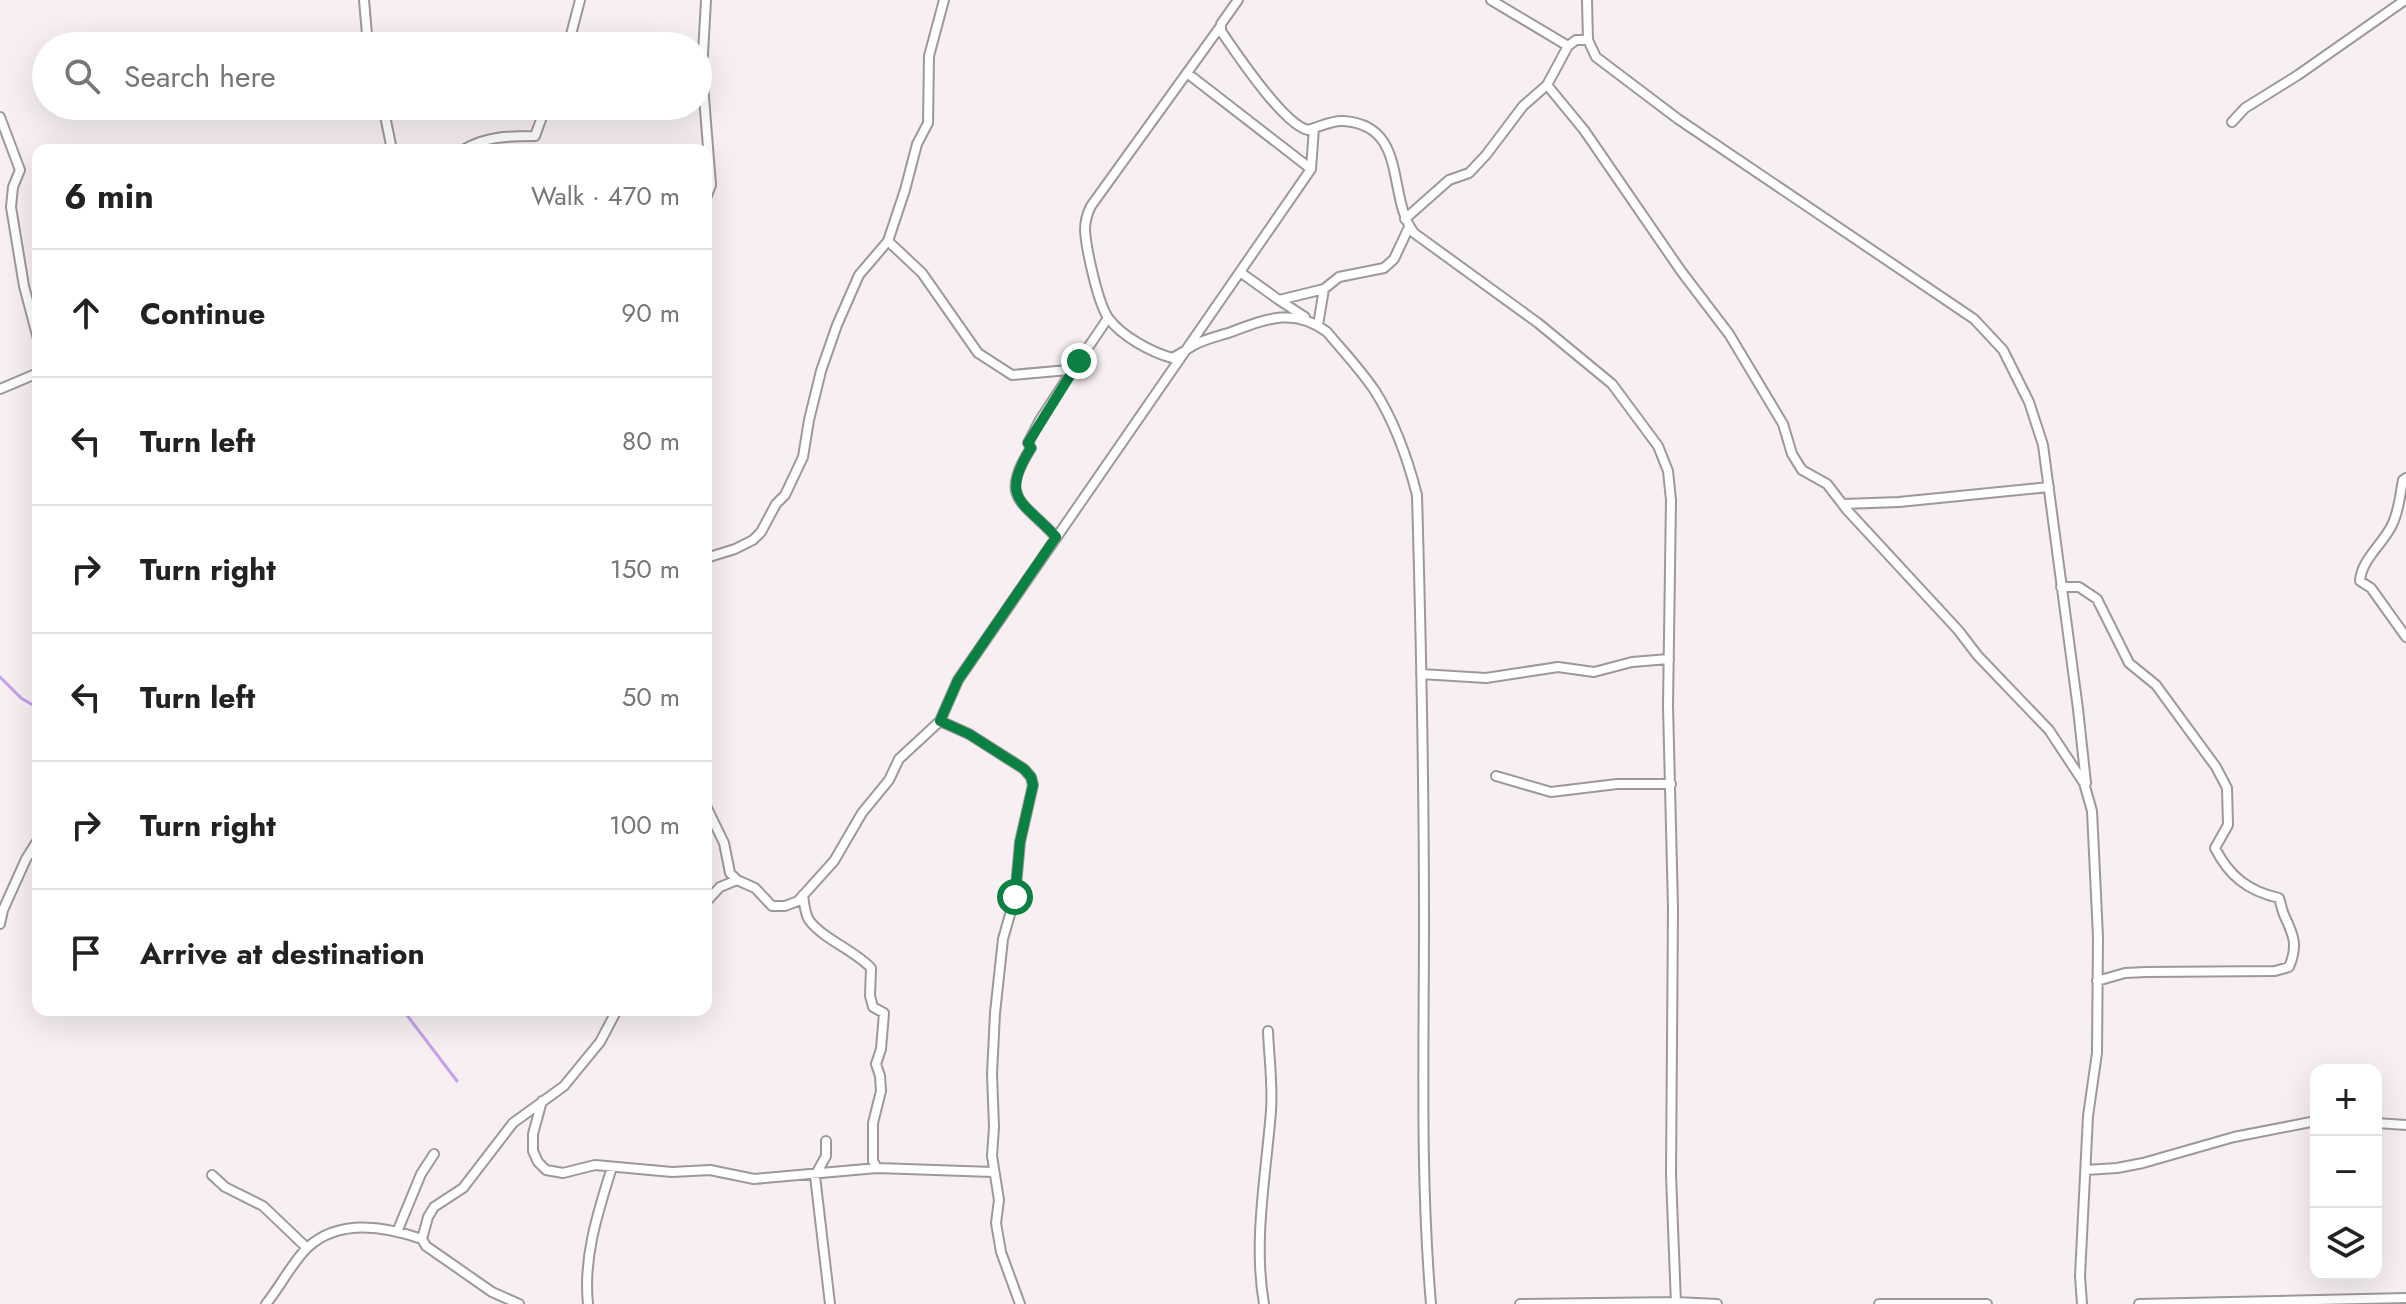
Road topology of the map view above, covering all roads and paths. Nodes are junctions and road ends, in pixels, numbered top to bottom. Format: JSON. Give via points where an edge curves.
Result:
{"nodes":[{"id":1,"x":364,"y":0,"type":"edge"},
{"id":2,"x":580,"y":0,"type":"edge"},
{"id":3,"x":706,"y":0,"type":"edge"},
{"id":4,"x":944,"y":0,"type":"edge"},
{"id":5,"x":1238,"y":0,"type":"edge"},
{"id":6,"x":1491,"y":0,"type":"edge"},
{"id":7,"x":1587,"y":0,"type":"edge"},
{"id":8,"x":2405,"y":0,"type":"edge"},
{"id":9,"x":1220,"y":27,"type":"junction"},
{"id":10,"x":367,"y":32,"type":"edge"},
{"id":11,"x":572,"y":32,"type":"edge"},
{"id":12,"x":704,"y":32,"type":"edge"},
{"id":13,"x":1588,"y":40,"type":"junction"},
{"id":14,"x":1568,"y":46,"type":"junction"},
{"id":15,"x":1187,"y":73,"type":"junction"},
{"id":16,"x":1547,"y":85,"type":"junction"},
{"id":17,"x":0,"y":117,"type":"edge"},
{"id":18,"x":386,"y":120,"type":"edge"},
{"id":19,"x":541,"y":120,"type":"edge"},
{"id":20,"x":706,"y":120,"type":"edge"},
{"id":21,"x":2232,"y":122,"type":"dead end"},
{"id":22,"x":1314,"y":128,"type":"junction"},
{"id":23,"x":391,"y":144,"type":"edge"},
{"id":24,"x":474,"y":144,"type":"edge"},
{"id":25,"x":708,"y":144,"type":"edge"},
{"id":26,"x":1311,"y":169,"type":"junction"},
{"id":27,"x":1407,"y":223,"type":"junction"},
{"id":28,"x":888,"y":241,"type":"junction"},
{"id":29,"x":1240,"y":272,"type":"junction"},
{"id":30,"x":1324,"y":289,"type":"junction"},
{"id":31,"x":1279,"y":300,"type":"junction"},
{"id":32,"x":32,"y":316,"type":"edge"},
{"id":33,"x":1108,"y":318,"type":"junction"},
{"id":34,"x":1314,"y":323,"type":"junction"},
{"id":35,"x":1184,"y":352,"type":"junction"},
{"id":36,"x":1079,"y":361,"type":"junction"},
{"id":37,"x":32,"y":376,"type":"edge"},
{"id":38,"x":0,"y":389,"type":"edge"},
{"id":39,"x":2406,"y":478,"type":"edge"},
{"id":40,"x":2049,"y":487,"type":"junction"},
{"id":41,"x":1843,"y":504,"type":"junction"},
{"id":42,"x":1056,"y":537,"type":"junction"},
{"id":43,"x":712,"y":556,"type":"edge"},
{"id":44,"x":2061,"y":587,"type":"junction"},
{"id":45,"x":2406,"y":637,"type":"edge"},
{"id":46,"x":1669,"y":659,"type":"junction"},
{"id":47,"x":1421,"y":674,"type":"junction"},
{"id":48,"x":940,"y":721,"type":"junction"},
{"id":49,"x":1496,"y":776,"type":"dead end"},
{"id":50,"x":1671,"y":784,"type":"junction"},
{"id":51,"x":2087,"y":791,"type":"junction"},
{"id":52,"x":712,"y":818,"type":"edge"},
{"id":53,"x":32,"y":850,"type":"edge"},
{"id":54,"x":737,"y":880,"type":"junction"},
{"id":55,"x":803,"y":895,"type":"junction"},
{"id":56,"x":712,"y":896,"type":"edge"},
{"id":57,"x":0,"y":924,"type":"edge"},
{"id":58,"x":2097,"y":981,"type":"junction"},
{"id":59,"x":614,"y":1016,"type":"edge"},
{"id":60,"x":1268,"y":1031,"type":"dead end"},
{"id":61,"x":542,"y":1101,"type":"junction"},
{"id":62,"x":2310,"y":1122,"type":"edge"},
{"id":63,"x":2382,"y":1123,"type":"edge"},
{"id":64,"x":2406,"y":1125,"type":"edge"},
{"id":65,"x":826,"y":1141,"type":"dead end"},
{"id":66,"x":434,"y":1154,"type":"dead end"},
{"id":67,"x":612,"y":1167,"type":"junction"},
{"id":68,"x":877,"y":1168,"type":"junction"},
{"id":69,"x":2086,"y":1170,"type":"junction"},
{"id":70,"x":993,"y":1172,"type":"junction"},
{"id":71,"x":816,"y":1174,"type":"junction"},
{"id":72,"x":212,"y":1175,"type":"dead end"},
{"id":73,"x":397,"y":1232,"type":"junction"},
{"id":74,"x":422,"y":1239,"type":"junction"},
{"id":75,"x":307,"y":1248,"type":"junction"},
{"id":76,"x":2406,"y":1298,"type":"edge"},
{"id":77,"x":2317,"y":1302,"type":"edge"},
{"id":78,"x":1676,"y":1303,"type":"edge"},
{"id":79,"x":266,"y":1304,"type":"edge"},
{"id":80,"x":519,"y":1304,"type":"edge"},
{"id":81,"x":588,"y":1304,"type":"edge"},
{"id":82,"x":830,"y":1304,"type":"edge"},
{"id":83,"x":1020,"y":1304,"type":"edge"},
{"id":84,"x":1264,"y":1304,"type":"edge"},
{"id":85,"x":1431,"y":1304,"type":"edge"},
{"id":86,"x":1520,"y":1304,"type":"edge"},
{"id":87,"x":1717,"y":1304,"type":"edge"},
{"id":88,"x":1879,"y":1304,"type":"edge"},
{"id":89,"x":1987,"y":1304,"type":"edge"},
{"id":90,"x":2082,"y":1304,"type":"edge"},
{"id":91,"x":2139,"y":1304,"type":"edge"}],
"edges":[{"from":1,"to":10,"type":"street"},
{"from":2,"to":11,"type":"street"},
{"from":3,"to":12,"type":"street"},
{"from":4,"to":28,"type":"street","via":[[929,56],[928,123]]},
{"from":5,"to":9,"type":"street"},
{"from":6,"to":14,"type":"street"},
{"from":7,"to":13,"type":"street"},
{"from":8,"to":21,"type":"street"},
{"from":9,"to":15,"type":"street"},
{"from":9,"to":22,"type":"street","via":[[1293,123]]},
{"from":13,"to":14,"type":"street"},
{"from":13,"to":40,"type":"street","via":[[1596,57],[1678,119],[1974,319],[2003,350],[2029,402]]},
{"from":14,"to":16,"type":"street"},
{"from":15,"to":26,"type":"street"},
{"from":15,"to":33,"type":"street","via":[[1086,218],[1093,273]]},
{"from":16,"to":27,"type":"street","via":[[1523,106],[1469,173],[1449,180]]},
{"from":16,"to":41,"type":"street","via":[[1729,334],[1783,424],[1802,470],[1827,484]]},
{"from":17,"to":32,"type":"street","via":[[20,170],[11,207]]},
{"from":18,"to":23,"type":"street"},
{"from":19,"to":24,"type":"street","via":[[535,136],[502,136]]},
{"from":20,"to":25,"type":"street"},
{"from":22,"to":26,"type":"street"},
{"from":22,"to":27,"type":"street","via":[[1345,121],[1380,136],[1391,156]]},
{"from":26,"to":29,"type":"street"},
{"from":27,"to":30,"type":"street","via":[[1394,259],[1384,268],[1339,277]]},
{"from":27,"to":46,"type":"street","via":[[1425,243],[1538,323],[1612,384],[1658,446],[1671,500]]},
{"from":28,"to":36,"type":"street","via":[[922,273],[978,353],[1012,375],[1068,370]]},
{"from":28,"to":43,"type":"street","via":[[859,275],[845,306],[821,371],[806,446],[785,495],[753,540]]},
{"from":29,"to":31,"type":"street"},
{"from":29,"to":35,"type":"street"},
{"from":30,"to":31,"type":"street"},
{"from":30,"to":34,"type":"street"},
{"from":31,"to":34,"type":"street"},
{"from":33,"to":35,"type":"street","via":[[1159,354],[1172,358]]},
{"from":33,"to":36,"type":"street"},
{"from":34,"to":35,"type":"street","via":[[1269,318]]},
{"from":34,"to":47,"type":"street","via":[[1374,389],[1412,475],[1417,495]]},
{"from":35,"to":42,"type":"street"},
{"from":36,"to":42,"type":"street","via":[[1028,443],[1031,448],[1015,483],[1023,506]]},
{"from":37,"to":38,"type":"street"},
{"from":39,"to":45,"type":"street","via":[[2397,515],[2360,571],[2360,581],[2371,588]]},
{"from":40,"to":41,"type":"street"},
{"from":40,"to":44,"type":"street"},
{"from":41,"to":51,"type":"street","via":[[2049,730]]},
{"from":42,"to":48,"type":"street","via":[[958,680]]},
{"from":44,"to":51,"type":"street"},
{"from":44,"to":58,"type":"street","via":[[2079,587],[2097,599],[2129,663],[2156,685],[2216,767],[2227,788],[2228,825],[2215,848],[2235,878],[2279,898],[2293,932],[2295,954],[2289,967],[2275,971],[2125,973]]},
{"from":46,"to":47,"type":"street","via":[[1594,672],[1558,667],[1486,678]]},
{"from":46,"to":50,"type":"street"},
{"from":47,"to":85,"type":"street","via":[[1423,1116]]},
{"from":48,"to":55,"type":"street","via":[[899,759],[834,861]]},
{"from":48,"to":70,"type":"street","via":[[1024,769],[1033,785],[1003,939],[995,1013]]},
{"from":49,"to":50,"type":"street","via":[[1551,792]]},
{"from":50,"to":78,"type":"street"},
{"from":51,"to":58,"type":"street","via":[[2097,884]]},
{"from":52,"to":54,"type":"street"},
{"from":53,"to":57,"type":"street"},
{"from":54,"to":55,"type":"street","via":[[755,888],[772,906],[785,906]]},
{"from":54,"to":56,"type":"street"},
{"from":55,"to":68,"type":"street","via":[[808,919],[871,968],[873,1007],[884,1013],[876,1064],[881,1091],[873,1123]]},
{"from":58,"to":69,"type":"street","via":[[2097,1053]]},
{"from":59,"to":61,"type":"street","via":[[589,1058]]},
{"from":60,"to":84,"type":"street","via":[[1272,1066],[1261,1216]]},
{"from":61,"to":67,"type":"street","via":[[533,1151],[546,1170]]},
{"from":61,"to":74,"type":"street","via":[[513,1123],[463,1188],[434,1207]]},
{"from":62,"to":69,"type":"street","via":[[2117,1168]]},
{"from":63,"to":64,"type":"street"},
{"from":65,"to":71,"type":"street","via":[[826,1156]]},
{"from":66,"to":73,"type":"street"},
{"from":67,"to":71,"type":"street","via":[[710,1170],[754,1179]]},
{"from":67,"to":81,"type":"street","via":[[589,1251]]},
{"from":68,"to":70,"type":"street"},
{"from":68,"to":71,"type":"street"},
{"from":69,"to":90,"type":"street"},
{"from":70,"to":83,"type":"street","via":[[1001,1252]]},
{"from":71,"to":82,"type":"street"},
{"from":72,"to":75,"type":"street","via":[[263,1206]]},
{"from":73,"to":74,"type":"street"},
{"from":73,"to":75,"type":"street","via":[[343,1228]]},
{"from":74,"to":80,"type":"street","via":[[492,1292]]},
{"from":75,"to":79,"type":"street"},
{"from":76,"to":77,"type":"street"},
{"from":77,"to":91,"type":"street"},
{"from":78,"to":86,"type":"street"},
{"from":78,"to":87,"type":"street"},
{"from":88,"to":89,"type":"street"}]}
